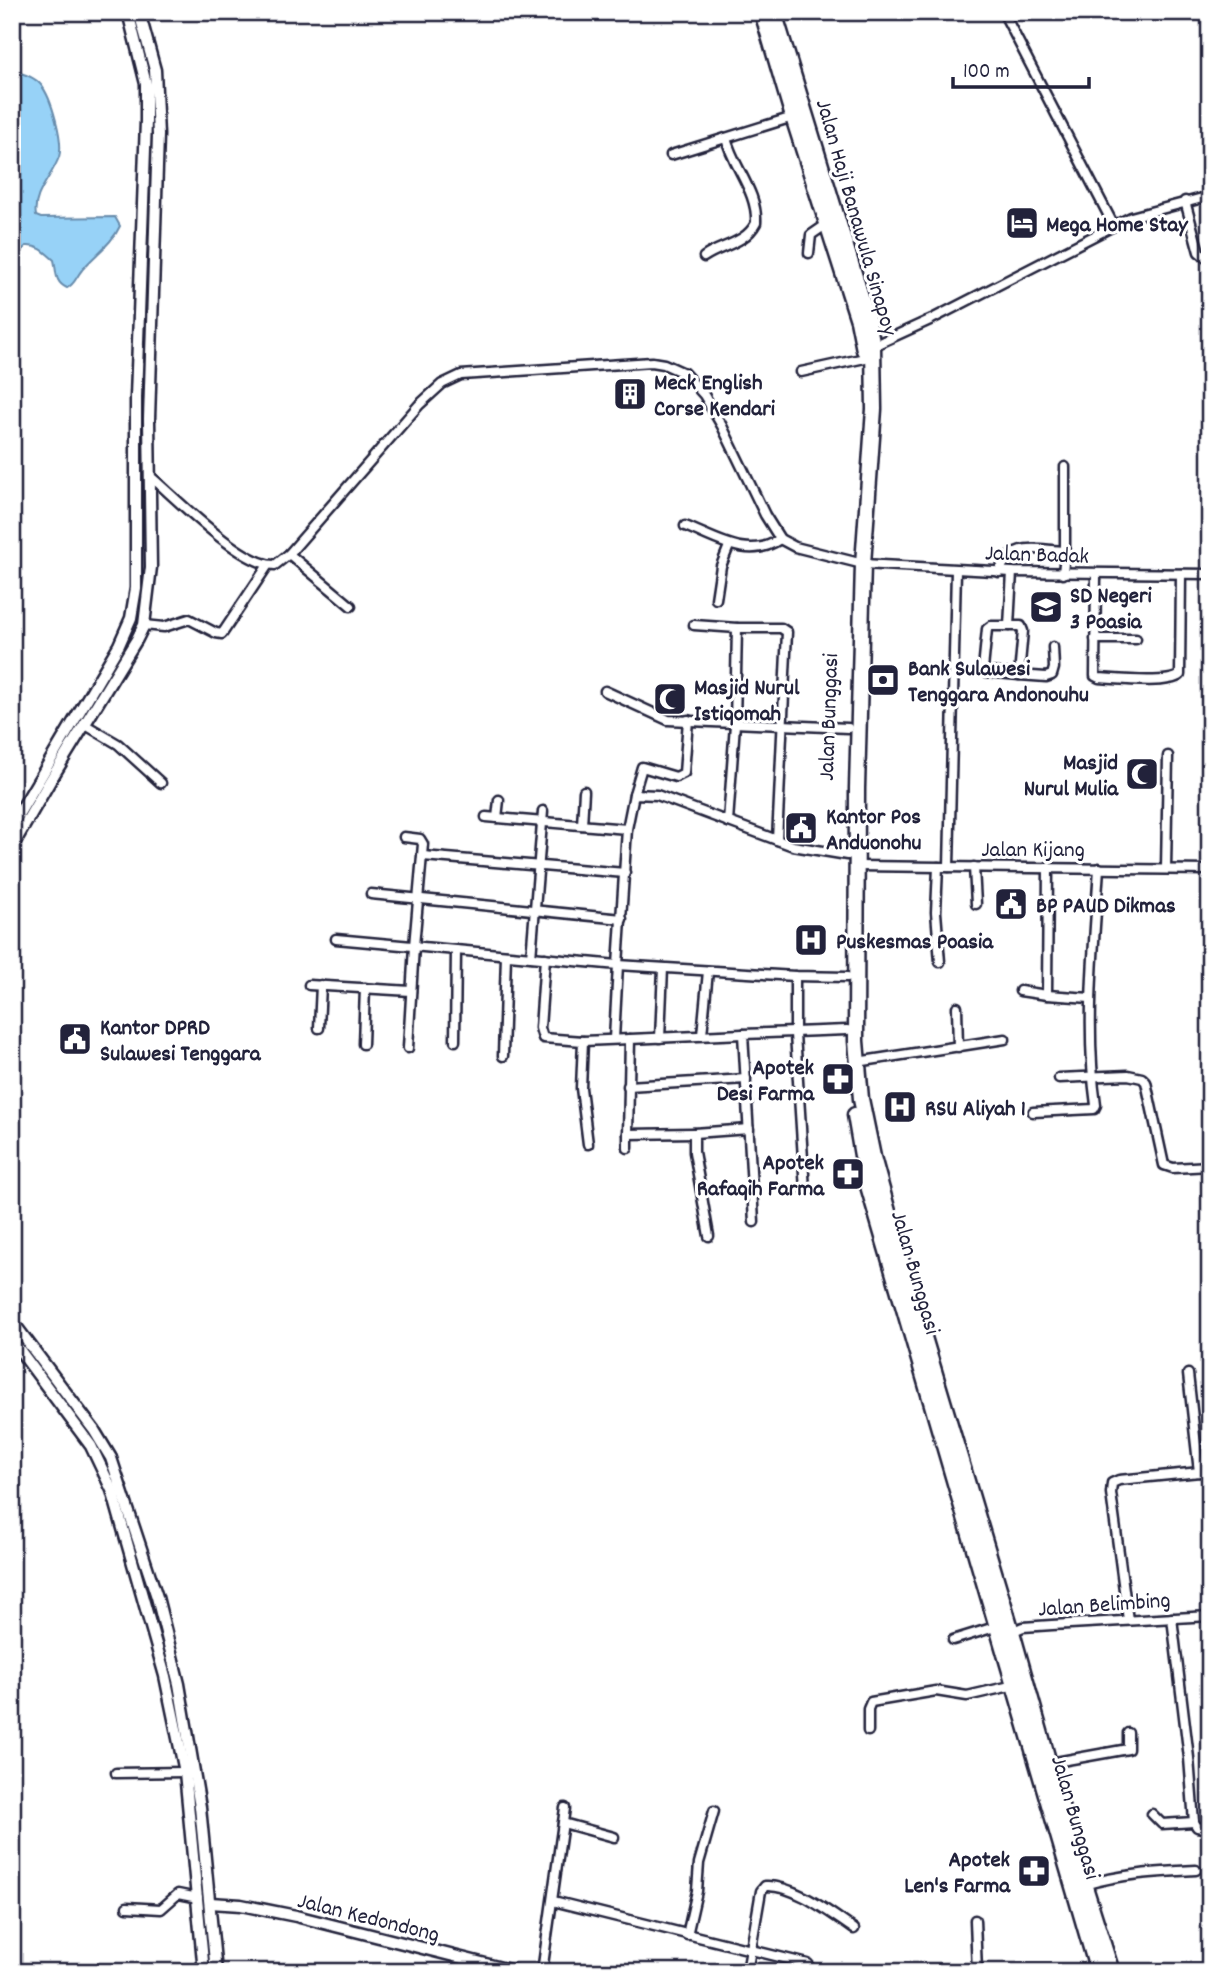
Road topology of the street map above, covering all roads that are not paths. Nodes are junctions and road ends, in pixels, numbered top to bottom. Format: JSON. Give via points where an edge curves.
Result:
{"nodes":[{"id":1,"x":128,"y":12,"type":"edge"},
{"id":2,"x":139,"y":12,"type":"edge"},
{"id":3,"x":762,"y":12,"type":"edge"},
{"id":4,"x":774,"y":12,"type":"edge"},
{"id":5,"x":1003,"y":12,"type":"edge"},
{"id":6,"x":793,"y":117,"type":"junction"},
{"id":7,"x":726,"y":138,"type":"junction"},
{"id":8,"x":671,"y":155,"type":"dead end"},
{"id":9,"x":1210,"y":196,"type":"edge"},
{"id":10,"x":1185,"y":201,"type":"junction"},
{"id":11,"x":827,"y":224,"type":"junction"},
{"id":12,"x":1114,"y":226,"type":"junction"},
{"id":13,"x":810,"y":253,"type":"dead end"},
{"id":14,"x":704,"y":257,"type":"dead end"},
{"id":15,"x":1210,"y":261,"type":"edge"},
{"id":16,"x":862,"y":318,"type":"junction"},
{"id":17,"x":869,"y":352,"type":"junction"},
{"id":18,"x":801,"y":372,"type":"dead end"},
{"id":19,"x":149,"y":419,"type":"junction"},
{"id":20,"x":136,"y":420,"type":"junction"},
{"id":21,"x":1065,"y":467,"type":"dead end"},
{"id":22,"x":150,"y":476,"type":"junction"},
{"id":23,"x":685,"y":526,"type":"dead end"},
{"id":24,"x":780,"y":539,"type":"junction"},
{"id":25,"x":729,"y":547,"type":"junction"},
{"id":26,"x":1065,"y":551,"type":"junction"},
{"id":27,"x":289,"y":554,"type":"junction"},
{"id":28,"x":859,"y":563,"type":"junction"},
{"id":29,"x":268,"y":565,"type":"junction"},
{"id":30,"x":956,"y":570,"type":"junction"},
{"id":31,"x":999,"y":572,"type":"junction"},
{"id":32,"x":1012,"y":572,"type":"junction"},
{"id":33,"x":1063,"y":574,"type":"junction"},
{"id":34,"x":1181,"y":574,"type":"junction"},
{"id":35,"x":1210,"y":574,"type":"edge"},
{"id":36,"x":1096,"y":575,"type":"junction"},
{"id":37,"x":716,"y":598,"type":"dead end"},
{"id":38,"x":351,"y":606,"type":"dead end"},
{"id":39,"x":144,"y":625,"type":"junction"},
{"id":40,"x":694,"y":625,"type":"dead end"},
{"id":41,"x":1009,"y":626,"type":"junction"},
{"id":42,"x":737,"y":628,"type":"junction"},
{"id":43,"x":1095,"y":639,"type":"junction"},
{"id":44,"x":1136,"y":639,"type":"dead end"},
{"id":45,"x":1054,"y":647,"type":"dead end"},
{"id":46,"x":1019,"y":675,"type":"junction"},
{"id":47,"x":605,"y":691,"type":"dead end"},
{"id":48,"x":688,"y":720,"type":"junction"},
{"id":49,"x":84,"y":724,"type":"junction"},
{"id":50,"x":734,"y":724,"type":"junction"},
{"id":51,"x":784,"y":725,"type":"junction"},
{"id":52,"x":848,"y":728,"type":"junction"},
{"id":53,"x":1168,"y":756,"type":"dead end"},
{"id":54,"x":161,"y":783,"type":"dead end"},
{"id":55,"x":584,"y":792,"type":"dead end"},
{"id":56,"x":634,"y":794,"type":"junction"},
{"id":57,"x":499,"y":800,"type":"dead end"},
{"id":58,"x":543,"y":811,"type":"dead end"},
{"id":59,"x":486,"y":817,"type":"dead end"},
{"id":60,"x":497,"y":818,"type":"junction"},
{"id":61,"x":542,"y":822,"type":"junction"},
{"id":62,"x":728,"y":822,"type":"junction"},
{"id":63,"x":12,"y":825,"type":"edge"},
{"id":64,"x":582,"y":825,"type":"junction"},
{"id":65,"x":627,"y":829,"type":"junction"},
{"id":66,"x":404,"y":836,"type":"dead end"},
{"id":67,"x":777,"y":840,"type":"junction"},
{"id":68,"x":12,"y":847,"type":"edge"},
{"id":69,"x":423,"y":856,"type":"junction"},
{"id":70,"x":852,"y":860,"type":"junction"},
{"id":71,"x":538,"y":867,"type":"junction"},
{"id":72,"x":938,"y":867,"type":"junction"},
{"id":73,"x":949,"y":867,"type":"junction"},
{"id":74,"x":974,"y":867,"type":"junction"},
{"id":75,"x":1048,"y":867,"type":"junction"},
{"id":76,"x":1099,"y":868,"type":"junction"},
{"id":77,"x":1166,"y":869,"type":"junction"},
{"id":78,"x":1210,"y":870,"type":"edge"},
{"id":79,"x":625,"y":873,"type":"junction"},
{"id":80,"x":370,"y":894,"type":"dead end"},
{"id":81,"x":419,"y":898,"type":"junction"},
{"id":82,"x":975,"y":904,"type":"dead end"},
{"id":83,"x":535,"y":910,"type":"junction"},
{"id":84,"x":622,"y":919,"type":"junction"},
{"id":85,"x":336,"y":939,"type":"dead end"},
{"id":86,"x":414,"y":946,"type":"junction"},
{"id":87,"x":851,"y":948,"type":"junction"},
{"id":88,"x":456,"y":950,"type":"junction"},
{"id":89,"x":506,"y":954,"type":"junction"},
{"id":90,"x":531,"y":957,"type":"junction"},
{"id":91,"x":545,"y":958,"type":"junction"},
{"id":92,"x":940,"y":962,"type":"dead end"},
{"id":93,"x":618,"y":965,"type":"junction"},
{"id":94,"x":663,"y":968,"type":"junction"},
{"id":95,"x":708,"y":971,"type":"junction"},
{"id":96,"x":795,"y":976,"type":"junction"},
{"id":97,"x":847,"y":977,"type":"junction"},
{"id":98,"x":309,"y":985,"type":"dead end"},
{"id":99,"x":321,"y":985,"type":"junction"},
{"id":100,"x":365,"y":988,"type":"junction"},
{"id":101,"x":411,"y":991,"type":"junction"},
{"id":102,"x":1020,"y":991,"type":"dead end"},
{"id":103,"x":1047,"y":995,"type":"junction"},
{"id":104,"x":1090,"y":998,"type":"junction"},
{"id":105,"x":957,"y":1007,"type":"dead end"},
{"id":106,"x":319,"y":1028,"type":"dead end"},
{"id":107,"x":847,"y":1030,"type":"junction"},
{"id":108,"x":743,"y":1034,"type":"junction"},
{"id":109,"x":795,"y":1034,"type":"junction"},
{"id":110,"x":702,"y":1035,"type":"junction"},
{"id":111,"x":660,"y":1038,"type":"junction"},
{"id":112,"x":614,"y":1039,"type":"junction"},
{"id":113,"x":630,"y":1039,"type":"junction"},
{"id":114,"x":1005,"y":1039,"type":"dead end"},
{"id":115,"x":454,"y":1041,"type":"dead end"},
{"id":116,"x":583,"y":1041,"type":"junction"},
{"id":117,"x":363,"y":1044,"type":"dead end"},
{"id":118,"x":958,"y":1047,"type":"junction"},
{"id":119,"x":408,"y":1048,"type":"dead end"},
{"id":120,"x":503,"y":1056,"type":"dead end"},
{"id":121,"x":857,"y":1062,"type":"junction"},
{"id":122,"x":1092,"y":1076,"type":"junction"},
{"id":123,"x":1059,"y":1078,"type":"dead end"},
{"id":124,"x":747,"y":1079,"type":"junction"},
{"id":125,"x":628,"y":1086,"type":"junction"},
{"id":126,"x":1032,"y":1112,"type":"dead end"},
{"id":127,"x":749,"y":1129,"type":"junction"},
{"id":128,"x":694,"y":1133,"type":"junction"},
{"id":129,"x":628,"y":1134,"type":"junction"},
{"id":130,"x":588,"y":1144,"type":"dead end"},
{"id":131,"x":628,"y":1148,"type":"dead end"},
{"id":132,"x":1210,"y":1166,"type":"edge"},
{"id":133,"x":873,"y":1178,"type":"junction"},
{"id":134,"x":805,"y":1190,"type":"dead end"},
{"id":135,"x":754,"y":1222,"type":"dead end"},
{"id":136,"x":709,"y":1236,"type":"dead end"},
{"id":137,"x":12,"y":1321,"type":"edge"},
{"id":138,"x":12,"y":1340,"type":"edge"},
{"id":139,"x":1188,"y":1374,"type":"dead end"},
{"id":140,"x":1210,"y":1471,"type":"edge"},
{"id":141,"x":1199,"y":1472,"type":"junction"},
{"id":142,"x":1210,"y":1616,"type":"edge"},
{"id":143,"x":1172,"y":1618,"type":"junction"},
{"id":144,"x":1128,"y":1620,"type":"junction"},
{"id":145,"x":1004,"y":1631,"type":"junction"},
{"id":146,"x":953,"y":1640,"type":"dead end"},
{"id":147,"x":1015,"y":1685,"type":"junction"},
{"id":148,"x":868,"y":1731,"type":"dead end"},
{"id":149,"x":1128,"y":1733,"type":"dead end"},
{"id":150,"x":1050,"y":1763,"type":"junction"},
{"id":151,"x":185,"y":1772,"type":"junction"},
{"id":152,"x":116,"y":1773,"type":"dead end"},
{"id":153,"x":195,"y":1807,"type":"junction"},
{"id":154,"x":565,"y":1808,"type":"dead end"},
{"id":155,"x":714,"y":1811,"type":"dead end"},
{"id":156,"x":1152,"y":1814,"type":"dead end"},
{"id":157,"x":1194,"y":1822,"type":"junction"},
{"id":158,"x":563,"y":1823,"type":"junction"},
{"id":159,"x":1210,"y":1829,"type":"edge"},
{"id":160,"x":614,"y":1837,"type":"dead end"},
{"id":161,"x":1069,"y":1853,"type":"junction"},
{"id":162,"x":1196,"y":1870,"type":"dead end"},
{"id":163,"x":1084,"y":1885,"type":"junction"},
{"id":164,"x":198,"y":1898,"type":"junction"},
{"id":165,"x":553,"y":1901,"type":"junction"},
{"id":166,"x":210,"y":1903,"type":"junction"},
{"id":167,"x":127,"y":1907,"type":"dead end"},
{"id":168,"x":975,"y":1920,"type":"dead end"},
{"id":169,"x":854,"y":1929,"type":"dead end"},
{"id":170,"x":687,"y":1935,"type":"junction"},
{"id":171,"x":751,"y":1951,"type":"junction"},
{"id":172,"x":808,"y":1964,"type":"dead end"},
{"id":173,"x":204,"y":1972,"type":"edge"},
{"id":174,"x":216,"y":1972,"type":"edge"},
{"id":175,"x":517,"y":1972,"type":"edge"},
{"id":176,"x":542,"y":1972,"type":"edge"},
{"id":177,"x":747,"y":1972,"type":"edge"},
{"id":178,"x":977,"y":1972,"type":"edge"},
{"id":179,"x":1098,"y":1972,"type":"edge"},
{"id":180,"x":1112,"y":1972,"type":"edge"}],
"edges":[{"from":1,"to":20,"type":"street","via":[[146,85]]},
{"from":2,"to":19,"type":"street","via":[[155,70],[158,123]]},
{"from":3,"to":6,"type":"highway","name":"Jalan Haji Banawula Sinapoy"},
{"from":4,"to":16,"type":"highway","name":"Jalan Haji Banawula Sinapoy"},
{"from":5,"to":12,"type":"street"},
{"from":6,"to":7,"type":"street"},
{"from":6,"to":11,"type":"highway","name":"Jalan Haji Banawula Sinapoy"},
{"from":7,"to":8,"type":"street"},
{"from":7,"to":14,"type":"street","via":[[751,195],[756,223],[740,240]]},
{"from":9,"to":10,"type":"street"},
{"from":10,"to":12,"type":"street"},
{"from":10,"to":15,"type":"street","via":[[1199,252]]},
{"from":11,"to":13,"type":"street","via":[[811,235]]},
{"from":11,"to":16,"type":"highway","name":"Jalan Haji Banawula Sinapoy"},
{"from":12,"to":17,"type":"street"},
{"from":16,"to":17,"type":"highway","name":"Jalan Haji Banawula Sinapoy"},
{"from":17,"to":18,"type":"street"},
{"from":17,"to":28,"type":"highway","name":"Jalan Haji Banawula Sinapoy"},
{"from":19,"to":20,"type":"street"},
{"from":19,"to":22,"type":"street"},
{"from":20,"to":63,"type":"street","via":[[137,562],[131,618]]},
{"from":21,"to":26,"type":"street"},
{"from":22,"to":29,"type":"street","via":[[240,552]]},
{"from":22,"to":39,"type":"street","via":[[151,568]]},
{"from":23,"to":25,"type":"street"},
{"from":24,"to":25,"type":"street","via":[[760,548]]},
{"from":24,"to":27,"type":"street","via":[[704,395],[684,373],[652,362],[479,373],[450,379],[419,405]]},
{"from":24,"to":28,"type":"street","name":"Jalan Badak"},
{"from":25,"to":37,"type":"street"},
{"from":26,"to":31,"type":"street","via":[[1021,549],[1004,560]]},
{"from":26,"to":33,"type":"street"},
{"from":27,"to":29,"type":"street","via":[[278,564]]},
{"from":27,"to":38,"type":"street"},
{"from":28,"to":30,"type":"street","name":"Jalan Badak"},
{"from":28,"to":52,"type":"highway","name":"Jalan Bunggasi"},
{"from":28,"to":70,"type":"highway","name":"Jalan Bunggasi"},
{"from":29,"to":39,"type":"street","via":[[222,634],[189,619],[163,627]]},
{"from":30,"to":31,"type":"street","name":"Jalan Badak"},
{"from":30,"to":73,"type":"street"},
{"from":31,"to":32,"type":"street","name":"Jalan Badak"},
{"from":32,"to":33,"type":"street","name":"Jalan Badak"},
{"from":32,"to":41,"type":"street"},
{"from":33,"to":36,"type":"street","name":"Jalan Badak"},
{"from":34,"to":35,"type":"street","name":"Jalan Badak"},
{"from":34,"to":36,"type":"street","name":"Jalan Badak"},
{"from":34,"to":43,"type":"street","via":[[1178,678],[1097,677]]},
{"from":36,"to":43,"type":"street"},
{"from":39,"to":49,"type":"street"},
{"from":40,"to":42,"type":"street"},
{"from":41,"to":46,"type":"street","via":[[1023,629]]},
{"from":41,"to":46,"type":"street","via":[[987,629],[983,669]]},
{"from":42,"to":50,"type":"street"},
{"from":42,"to":51,"type":"street","via":[[787,631]]},
{"from":43,"to":44,"type":"street"},
{"from":45,"to":46,"type":"street","via":[[1052,675]]},
{"from":47,"to":48,"type":"street","via":[[663,718]]},
{"from":48,"to":50,"type":"street"},
{"from":48,"to":56,"type":"street","via":[[684,773],[676,777],[642,767]]},
{"from":49,"to":54,"type":"street","via":[[118,744]]},
{"from":49,"to":68,"type":"street"},
{"from":50,"to":51,"type":"street"},
{"from":50,"to":62,"type":"street"},
{"from":51,"to":52,"type":"street"},
{"from":51,"to":67,"type":"street"},
{"from":52,"to":70,"type":"highway","name":"Jalan Bunggasi"},
{"from":53,"to":77,"type":"street"},
{"from":55,"to":64,"type":"street"},
{"from":56,"to":62,"type":"street","name":"Jalan Kijang","via":[[657,795]]},
{"from":56,"to":65,"type":"street"},
{"from":57,"to":60,"type":"street"},
{"from":58,"to":61,"type":"street"},
{"from":59,"to":60,"type":"street"},
{"from":60,"to":61,"type":"street"},
{"from":61,"to":64,"type":"street"},
{"from":61,"to":71,"type":"street"},
{"from":62,"to":67,"type":"street","name":"Jalan Kijang"},
{"from":64,"to":65,"type":"street"},
{"from":65,"to":79,"type":"street"},
{"from":66,"to":69,"type":"street","via":[[421,840]]},
{"from":67,"to":70,"type":"street","name":"Jalan Kijang"},
{"from":69,"to":71,"type":"street"},
{"from":69,"to":81,"type":"street"},
{"from":70,"to":72,"type":"street","name":"Jalan Kijang"},
{"from":70,"to":87,"type":"highway","name":"Jalan Bunggasi"},
{"from":71,"to":79,"type":"street"},
{"from":71,"to":83,"type":"street"},
{"from":72,"to":73,"type":"street","name":"Jalan Kijang"},
{"from":72,"to":92,"type":"street"},
{"from":73,"to":74,"type":"street","name":"Jalan Kijang"},
{"from":74,"to":75,"type":"street","name":"Jalan Kijang"},
{"from":74,"to":82,"type":"street"},
{"from":75,"to":76,"type":"street","name":"Jalan Kijang"},
{"from":75,"to":103,"type":"street"},
{"from":76,"to":77,"type":"street","name":"Jalan Kijang"},
{"from":76,"to":104,"type":"street"},
{"from":77,"to":78,"type":"street","name":"Jalan Kijang"},
{"from":79,"to":84,"type":"street"},
{"from":80,"to":81,"type":"street"},
{"from":81,"to":83,"type":"street"},
{"from":81,"to":86,"type":"street"},
{"from":83,"to":84,"type":"street"},
{"from":83,"to":90,"type":"street"},
{"from":84,"to":93,"type":"street"},
{"from":85,"to":86,"type":"street"},
{"from":86,"to":88,"type":"street"},
{"from":86,"to":101,"type":"street"},
{"from":87,"to":97,"type":"highway","name":"Jalan Bunggasi"},
{"from":87,"to":121,"type":"highway","name":"Jalan Bunggasi"},
{"from":88,"to":89,"type":"street"},
{"from":88,"to":115,"type":"street"},
{"from":89,"to":90,"type":"street"},
{"from":89,"to":120,"type":"street"},
{"from":90,"to":91,"type":"street"},
{"from":91,"to":93,"type":"street"},
{"from":91,"to":116,"type":"street","via":[[541,1036]]},
{"from":93,"to":94,"type":"street"},
{"from":93,"to":112,"type":"street"},
{"from":94,"to":95,"type":"street"},
{"from":94,"to":111,"type":"street"},
{"from":95,"to":96,"type":"street"},
{"from":95,"to":110,"type":"street"},
{"from":96,"to":97,"type":"street"},
{"from":96,"to":109,"type":"street"},
{"from":97,"to":107,"type":"highway","name":"Jalan Bunggasi"},
{"from":98,"to":99,"type":"street"},
{"from":99,"to":100,"type":"street"},
{"from":99,"to":106,"type":"street"},
{"from":100,"to":101,"type":"street"},
{"from":100,"to":117,"type":"street"},
{"from":101,"to":119,"type":"street"},
{"from":102,"to":103,"type":"street"},
{"from":103,"to":104,"type":"street"},
{"from":104,"to":122,"type":"street"},
{"from":105,"to":118,"type":"street"},
{"from":107,"to":109,"type":"street"},
{"from":107,"to":133,"type":"highway","name":"Jalan Bunggasi","via":[[852,1101]]},
{"from":108,"to":109,"type":"street"},
{"from":108,"to":110,"type":"street"},
{"from":108,"to":124,"type":"street"},
{"from":109,"to":134,"type":"street"},
{"from":110,"to":111,"type":"street"},
{"from":111,"to":113,"type":"street"},
{"from":112,"to":113,"type":"street"},
{"from":112,"to":116,"type":"street"},
{"from":113,"to":125,"type":"street"},
{"from":114,"to":118,"type":"street"},
{"from":116,"to":130,"type":"street","via":[[581,1088]]},
{"from":118,"to":121,"type":"street"},
{"from":121,"to":133,"type":"highway","name":"Jalan Bunggasi"},
{"from":122,"to":123,"type":"street"},
{"from":122,"to":126,"type":"street","via":[[1094,1109]]},
{"from":122,"to":132,"type":"street","via":[[1143,1079],[1164,1165]]},
{"from":124,"to":125,"type":"street"},
{"from":124,"to":127,"type":"street"},
{"from":125,"to":129,"type":"street"},
{"from":127,"to":128,"type":"street"},
{"from":127,"to":135,"type":"street"},
{"from":128,"to":129,"type":"street"},
{"from":128,"to":136,"type":"street"},
{"from":129,"to":131,"type":"street"},
{"from":133,"to":145,"type":"highway","name":"Jalan Bunggasi"},
{"from":137,"to":153,"type":"street","via":[[111,1458],[157,1597],[179,1684]]},
{"from":138,"to":151,"type":"street","via":[[99,1459],[112,1490],[165,1676]]},
{"from":139,"to":141,"type":"street"},
{"from":140,"to":141,"type":"street"},
{"from":141,"to":144,"type":"street","via":[[1112,1483]]},
{"from":142,"to":143,"type":"street","name":"Jalan Belimbing"},
{"from":143,"to":144,"type":"street","name":"Jalan Belimbing"},
{"from":143,"to":157,"type":"street"},
{"from":144,"to":145,"type":"street","name":"Jalan Belimbing"},
{"from":145,"to":146,"type":"street","name":"Jalan Belimbing"},
{"from":145,"to":147,"type":"highway","name":"Jalan Bunggasi"},
{"from":145,"to":150,"type":"highway","name":"Jalan Bunggasi"},
{"from":147,"to":148,"type":"street","via":[[967,1696],[936,1691],[871,1702]]},
{"from":147,"to":161,"type":"highway","name":"Jalan Bunggasi"},
{"from":149,"to":150,"type":"street","via":[[1128,1749]]},
{"from":150,"to":161,"type":"highway","name":"Jalan Bunggasi"},
{"from":151,"to":152,"type":"street"},
{"from":151,"to":153,"type":"street"},
{"from":153,"to":164,"type":"street"},
{"from":153,"to":166,"type":"street"},
{"from":154,"to":158,"type":"street"},
{"from":155,"to":170,"type":"street","via":[[699,1863]]},
{"from":156,"to":157,"type":"street","via":[[1161,1824]]},
{"from":157,"to":159,"type":"street","via":[[1197,1828]]},
{"from":158,"to":160,"type":"street"},
{"from":158,"to":165,"type":"street"},
{"from":161,"to":163,"type":"highway","name":"Jalan Bunggasi"},
{"from":161,"to":179,"type":"highway","name":"Jalan Bunggasi"},
{"from":162,"to":163,"type":"street","via":[[1141,1872]]},
{"from":163,"to":180,"type":"highway","name":"Jalan Bunggasi"},
{"from":164,"to":167,"type":"street","via":[[178,1894],[162,1909]]},
{"from":164,"to":173,"type":"street"},
{"from":165,"to":170,"type":"street"},
{"from":165,"to":176,"type":"street"},
{"from":166,"to":174,"type":"street"},
{"from":166,"to":175,"type":"street","name":"Jalan Kedondong","via":[[296,1916]]},
{"from":168,"to":178,"type":"street"},
{"from":169,"to":171,"type":"street","via":[[806,1898],[765,1886]]},
{"from":170,"to":171,"type":"street"},
{"from":171,"to":172,"type":"street"},
{"from":171,"to":177,"type":"street"}]}
